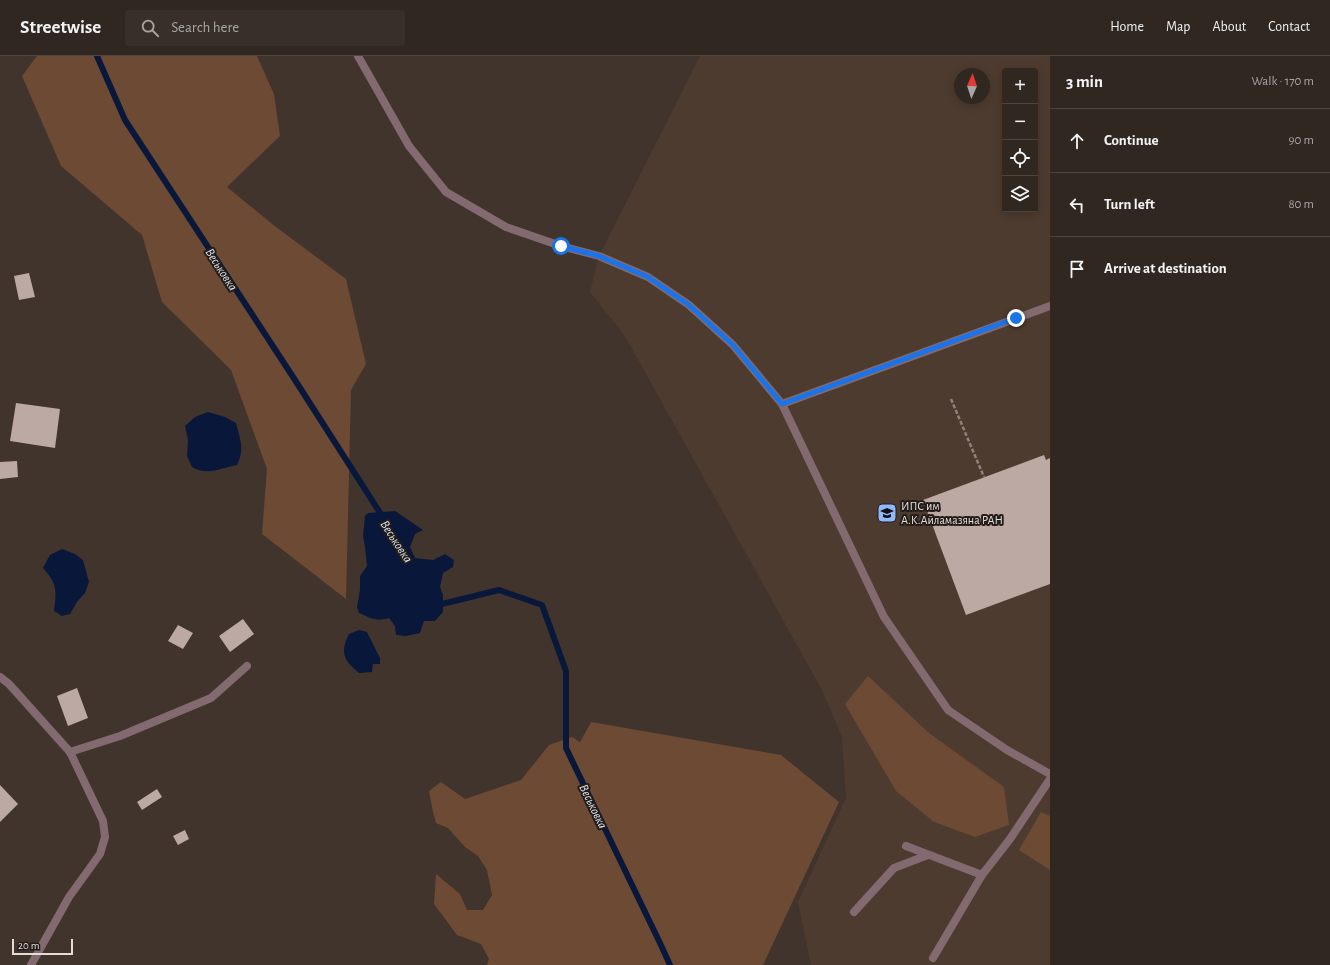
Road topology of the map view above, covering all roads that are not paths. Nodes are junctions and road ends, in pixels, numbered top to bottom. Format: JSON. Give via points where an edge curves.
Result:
{"nodes":[{"id":1,"x":358,"y":56,"type":"edge"},
{"id":2,"x":1050,"y":306,"type":"edge"},
{"id":3,"x":782,"y":404,"type":"junction"},
{"id":4,"x":247,"y":666,"type":"dead end"},
{"id":5,"x":0,"y":677,"type":"edge"},
{"id":6,"x":70,"y":752,"type":"junction"},
{"id":7,"x":1050,"y":774,"type":"edge"},
{"id":8,"x":1050,"y":778,"type":"edge"},
{"id":9,"x":906,"y":846,"type":"dead end"},
{"id":10,"x":928,"y":855,"type":"junction"},
{"id":11,"x":982,"y":875,"type":"junction"},
{"id":12,"x":854,"y":912,"type":"dead end"},
{"id":13,"x":933,"y":958,"type":"dead end"},
{"id":14,"x":31,"y":965,"type":"edge"}],
"edges":[{"from":1,"to":3,"type":"street","via":[[409,146],[446,192],[506,226],[561,246],[599,256],[648,277],[689,305],[733,345]]},
{"from":2,"to":3,"type":"street"},
{"from":3,"to":7,"type":"street","via":[[884,617],[948,710],[1007,750]]},
{"from":4,"to":6,"type":"street","via":[[211,698],[120,736]]},
{"from":5,"to":6,"type":"street"},
{"from":6,"to":14,"type":"street","via":[[103,821],[105,837],[100,854],[69,897]]},
{"from":8,"to":11,"type":"street","via":[[1010,840]]},
{"from":9,"to":10,"type":"street"},
{"from":10,"to":11,"type":"street"},
{"from":10,"to":12,"type":"street","via":[[894,868]]},
{"from":11,"to":13,"type":"street"}]}
